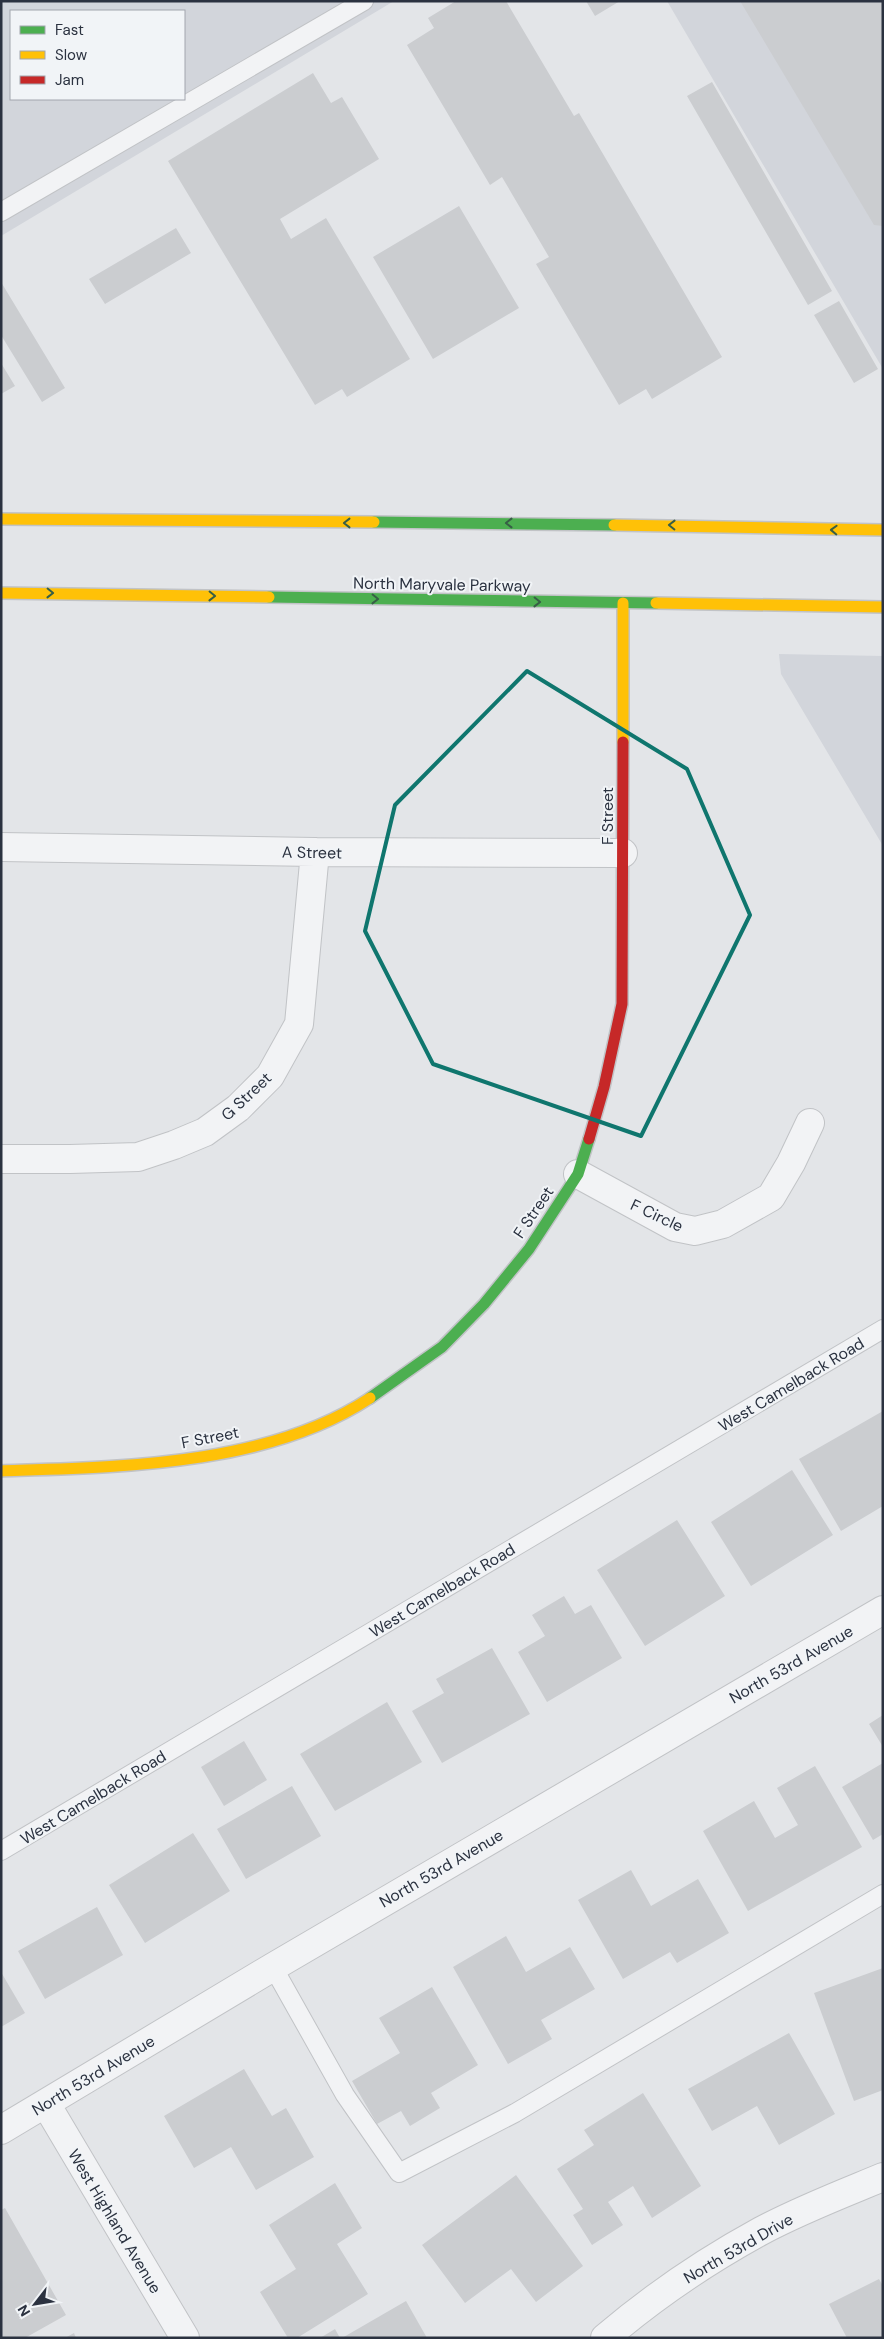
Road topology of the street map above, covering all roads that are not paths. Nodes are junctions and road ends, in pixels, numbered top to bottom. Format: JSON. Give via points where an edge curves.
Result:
{"nodes":[{"id":1,"x":364,"y":1,"type":"edge"},
{"id":2,"x":1,"y":212,"type":"edge"},
{"id":3,"x":1,"y":518,"type":"edge"},
{"id":4,"x":883,"y":530,"type":"edge"},
{"id":5,"x":1,"y":593,"type":"edge"},
{"id":6,"x":623,"y":603,"type":"junction"},
{"id":7,"x":883,"y":607,"type":"edge"},
{"id":8,"x":1,"y":847,"type":"edge"},
{"id":9,"x":315,"y":852,"type":"junction"},
{"id":10,"x":623,"y":853,"type":"junction"},
{"id":11,"x":810,"y":1122,"type":"dead end"},
{"id":12,"x":1,"y":1159,"type":"edge"},
{"id":13,"x":578,"y":1174,"type":"junction"},
{"id":14,"x":883,"y":1330,"type":"edge"},
{"id":15,"x":1,"y":1471,"type":"edge"},
{"id":16,"x":883,"y":1610,"type":"edge"},
{"id":17,"x":1,"y":1851,"type":"edge"},
{"id":18,"x":883,"y":1894,"type":"edge"},
{"id":19,"x":273,"y":1967,"type":"junction"},
{"id":20,"x":46,"y":2104,"type":"junction"},
{"id":21,"x":1,"y":2130,"type":"edge"},
{"id":22,"x":883,"y":2177,"type":"edge"},
{"id":23,"x":185,"y":2338,"type":"edge"},
{"id":24,"x":605,"y":2338,"type":"edge"}],
"edges":[{"from":1,"to":2,"type":"lane"},
{"from":4,"to":3,"type":"street","one_way":true,"via":[[626,524]]},
{"from":5,"to":6,"type":"street","name":"North Maryvale Parkway","one_way":true},
{"from":6,"to":7,"type":"street","name":"North Maryvale Parkway"},
{"from":6,"to":10,"type":"street","name":"F Street"},
{"from":8,"to":9,"type":"street","name":"A Street"},
{"from":9,"to":10,"type":"street","name":"A Street"},
{"from":9,"to":12,"type":"street","name":"G Street","via":[[299,1024],[270,1076],[238,1108],[205,1132],[138,1156]]},
{"from":10,"to":13,"type":"street","name":"F Street","via":[[622,1004],[604,1087]]},
{"from":11,"to":13,"type":"street","name":"F Circle","via":[[791,1163],[770,1197],[723,1224],[695,1231],[675,1227]]},
{"from":13,"to":15,"type":"street","name":"F Street","via":[[529,1248],[484,1304],[442,1347],[348,1412],[286,1438],[203,1457],[102,1468]]},
{"from":14,"to":17,"type":"lane","name":"West Camelback Road"},
{"from":16,"to":19,"type":"street","name":"North 53rd Avenue"},
{"from":18,"to":19,"type":"lane","via":[[515,2113],[399,2173],[345,2095]]},
{"from":19,"to":20,"type":"street","name":"North 53rd Avenue"},
{"from":20,"to":21,"type":"street","name":"North 53rd Avenue"},
{"from":20,"to":23,"type":"street","name":"West Highland Avenue"},
{"from":22,"to":24,"type":"street","name":"North 53rd Drive","via":[[762,2231],[640,2308]]}]}
